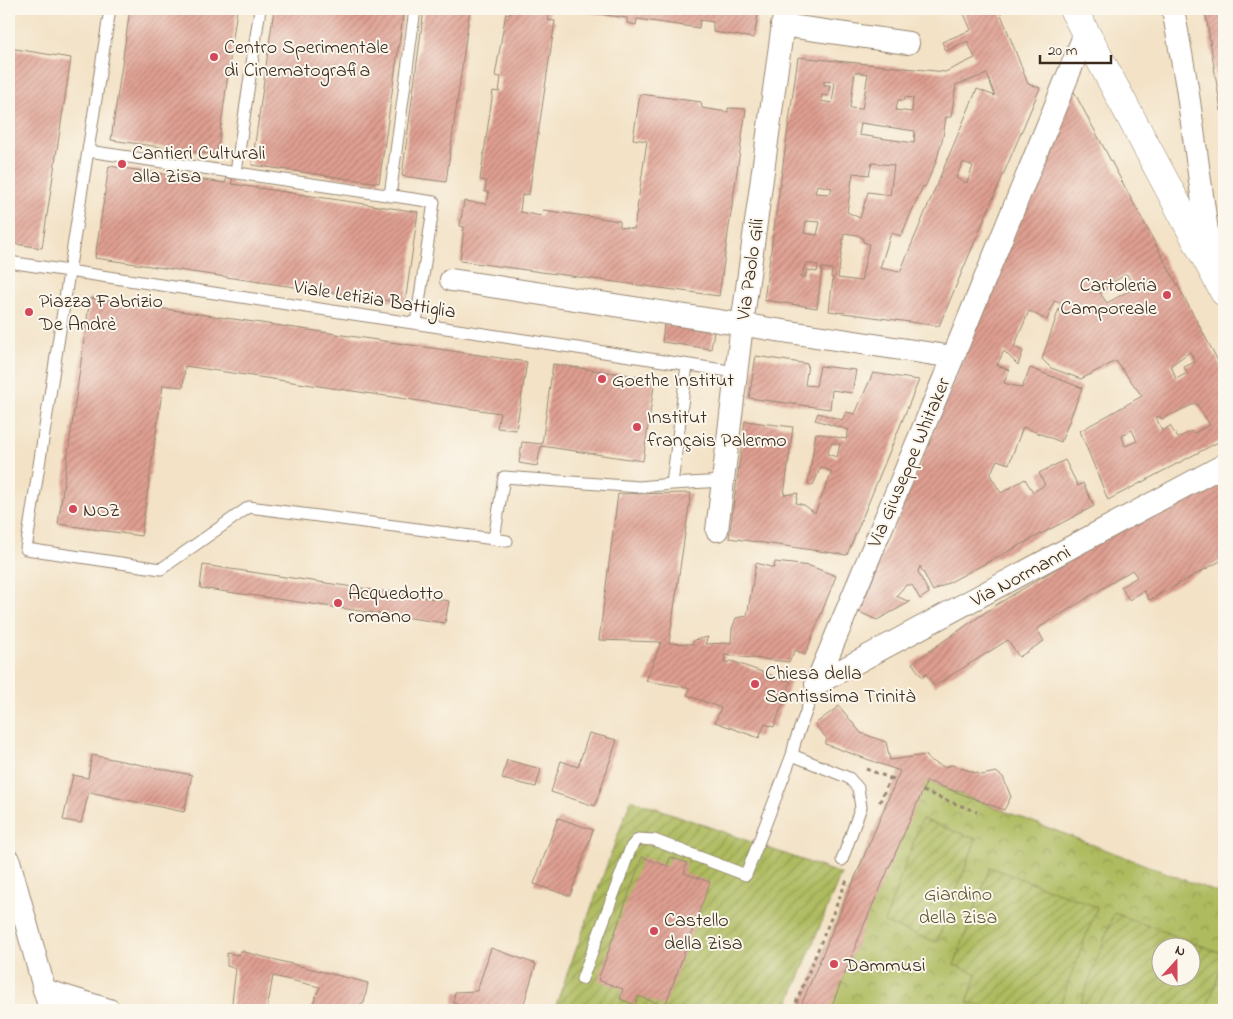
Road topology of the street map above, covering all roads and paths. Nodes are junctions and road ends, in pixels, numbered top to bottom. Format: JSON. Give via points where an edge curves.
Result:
{"nodes":[{"id":1,"x":110,"y":9,"type":"edge"},
{"id":2,"x":260,"y":9,"type":"edge"},
{"id":3,"x":415,"y":9,"type":"edge"},
{"id":4,"x":1173,"y":9,"type":"edge"},
{"id":5,"x":784,"y":17,"type":"edge"},
{"id":6,"x":1080,"y":20,"type":"edge"},
{"id":7,"x":908,"y":43,"type":"dead end"},
{"id":8,"x":88,"y":151,"type":"junction"},
{"id":9,"x":236,"y":172,"type":"junction"},
{"id":10,"x":390,"y":196,"type":"junction"},
{"id":11,"x":9,"y":262,"type":"edge"},
{"id":12,"x":1218,"y":264,"type":"edge"},
{"id":13,"x":69,"y":271,"type":"junction"},
{"id":14,"x":451,"y":280,"type":"dead end"},
{"id":15,"x":1224,"y":292,"type":"edge"},
{"id":16,"x":416,"y":323,"type":"junction"},
{"id":17,"x":742,"y":325,"type":"junction"},
{"id":18,"x":953,"y":357,"type":"junction"},
{"id":19,"x":687,"y":365,"type":"junction"},
{"id":20,"x":736,"y":372,"type":"junction"},
{"id":21,"x":1224,"y":465,"type":"edge"},
{"id":22,"x":722,"y":481,"type":"junction"},
{"id":23,"x":672,"y":484,"type":"junction"},
{"id":24,"x":717,"y":530,"type":"dead end"},
{"id":25,"x":494,"y":539,"type":"junction"},
{"id":26,"x":507,"y":541,"type":"dead end"},
{"id":27,"x":816,"y":684,"type":"junction"},
{"id":28,"x":792,"y":755,"type":"junction"},
{"id":29,"x":890,"y":778,"type":"dead end"},
{"id":30,"x":896,"y":780,"type":"dead end"},
{"id":31,"x":923,"y":791,"type":"dead end"},
{"id":32,"x":977,"y":812,"type":"dead end"},
{"id":33,"x":842,"y":860,"type":"dead end"},
{"id":34,"x":9,"y":861,"type":"edge"},
{"id":35,"x":582,"y":979,"type":"dead end"},
{"id":36,"x":47,"y":1000,"type":"edge"},
{"id":37,"x":109,"y":1010,"type":"edge"}],
"edges":[{"from":1,"to":8,"type":"lane"},
{"from":2,"to":9,"type":"lane"},
{"from":3,"to":10,"type":"lane"},
{"from":4,"to":12,"type":"street"},
{"from":5,"to":7,"type":"street"},
{"from":5,"to":17,"type":"street","name":"Via Paolo Gili"},
{"from":6,"to":12,"type":"street"},
{"from":6,"to":18,"type":"street","name":"Via Giuseppe Whitaker"},
{"from":8,"to":9,"type":"lane"},
{"from":8,"to":13,"type":"lane"},
{"from":9,"to":10,"type":"lane"},
{"from":10,"to":16,"type":"lane","via":[[434,202]]},
{"from":11,"to":13,"type":"lane","name":"Viale Letizia Battiglia"},
{"from":12,"to":15,"type":"street"},
{"from":13,"to":16,"type":"lane","name":"Viale Letizia Battiglia"},
{"from":13,"to":25,"type":"lane","via":[[26,549],[161,569],[249,508]]},
{"from":14,"to":17,"type":"street"},
{"from":16,"to":19,"type":"lane","name":"Viale Letizia Battiglia"},
{"from":17,"to":18,"type":"street"},
{"from":17,"to":20,"type":"street","name":"Via Paolo Gili"},
{"from":18,"to":27,"type":"street","name":"Via Giuseppe Whitaker"},
{"from":19,"to":20,"type":"lane","name":"Viale Letizia Battiglia"},
{"from":19,"to":23,"type":"lane"},
{"from":20,"to":22,"type":"street","name":"Via Paolo Gili"},
{"from":21,"to":27,"type":"street","name":"Via Normanni"},
{"from":22,"to":23,"type":"lane"},
{"from":22,"to":24,"type":"street","name":"Via Paolo Gili"},
{"from":23,"to":25,"type":"lane","via":[[639,487],[504,477]]},
{"from":25,"to":26,"type":"lane"},
{"from":27,"to":28,"type":"lane","name":"Via Giuseppe Whitaker"},
{"from":28,"to":33,"type":"lane","via":[[849,778],[858,788],[861,807]]},
{"from":28,"to":35,"type":"lane","name":"Via Giuseppe Whitaker","via":[[746,875],[654,840],[638,839],[631,847]]},
{"from":29,"to":30,"type":"path"},
{"from":31,"to":32,"type":"path"},
{"from":34,"to":36,"type":"street"},
{"from":36,"to":37,"type":"street"}]}
